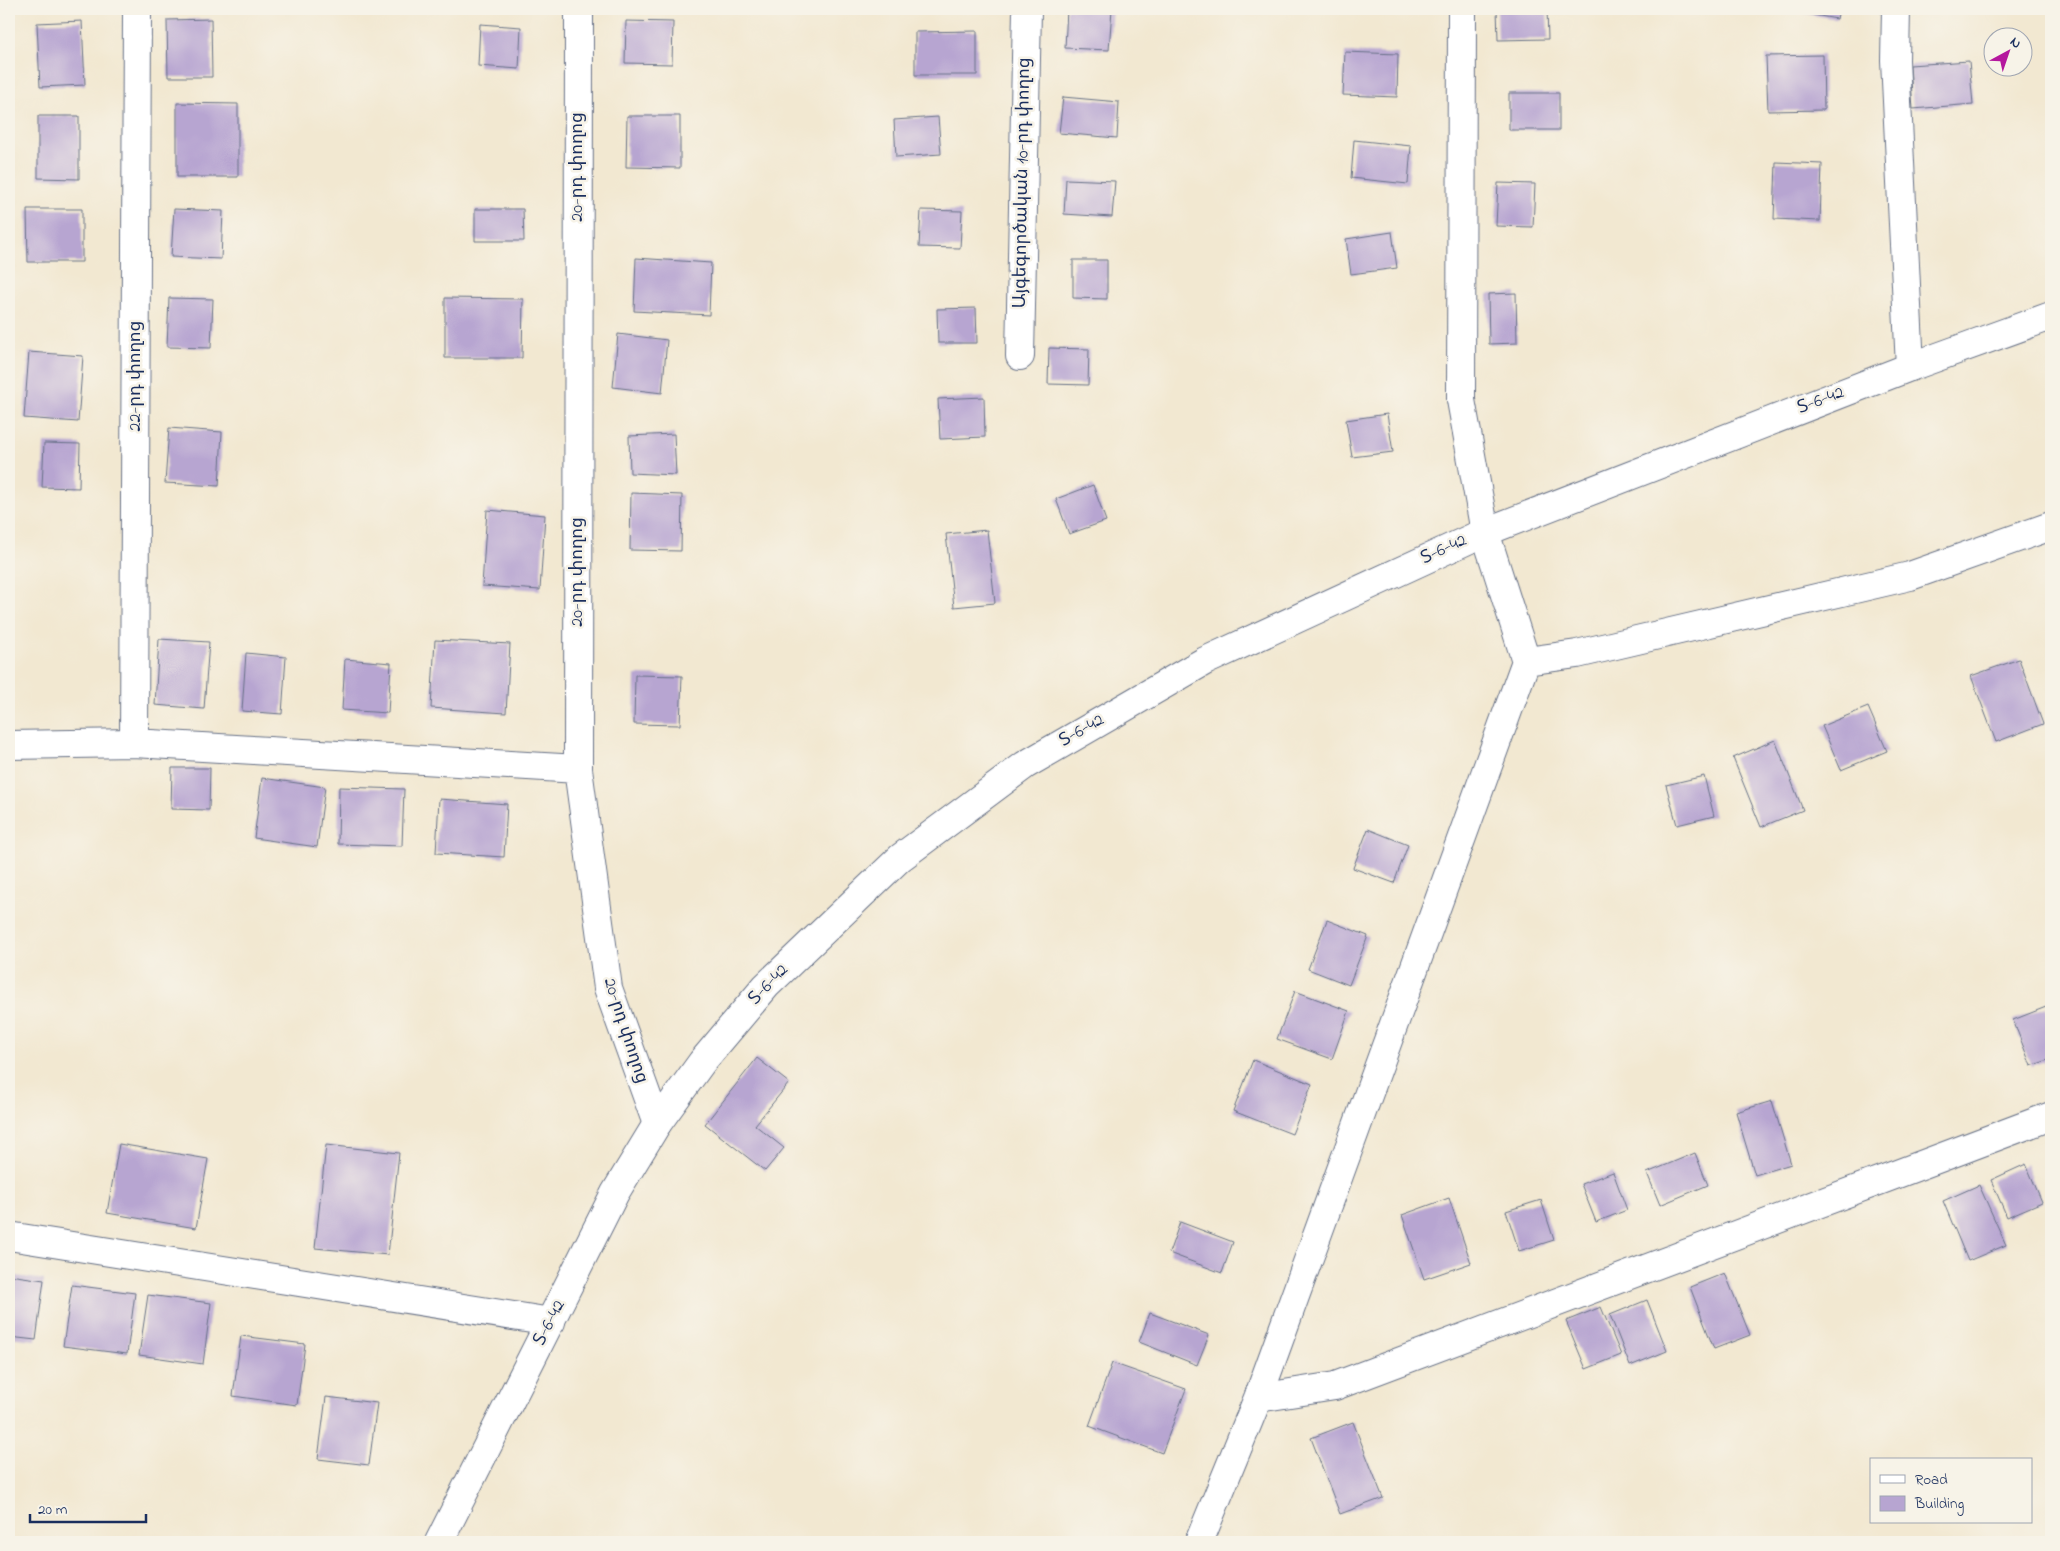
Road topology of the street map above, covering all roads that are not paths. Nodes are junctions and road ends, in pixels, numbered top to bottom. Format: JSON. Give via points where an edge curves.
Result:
{"nodes":[{"id":1,"x":137,"y":9,"type":"edge"},
{"id":2,"x":579,"y":9,"type":"edge"},
{"id":3,"x":1026,"y":9,"type":"edge"},
{"id":4,"x":1462,"y":9,"type":"edge"},
{"id":5,"x":1896,"y":9,"type":"edge"},
{"id":6,"x":2051,"y":316,"type":"edge"},
{"id":7,"x":1020,"y":356,"type":"dead end"},
{"id":8,"x":1910,"y":367,"type":"junction"},
{"id":9,"x":2051,"y":526,"type":"edge"},
{"id":10,"x":1485,"y":532,"type":"junction"},
{"id":11,"x":1526,"y":661,"type":"junction"},
{"id":12,"x":134,"y":743,"type":"junction"},
{"id":13,"x":9,"y":745,"type":"edge"},
{"id":14,"x":578,"y":769,"type":"junction"},
{"id":15,"x":2051,"y":1116,"type":"edge"},
{"id":16,"x":656,"y":1124,"type":"junction"},
{"id":17,"x":9,"y":1236,"type":"edge"},
{"id":18,"x":551,"y":1322,"type":"junction"},
{"id":19,"x":1258,"y":1398,"type":"junction"},
{"id":20,"x":439,"y":1542,"type":"edge"},
{"id":21,"x":1199,"y":1542,"type":"edge"}],
"edges":[{"from":1,"to":12,"type":"street","name":"22-րդ փողոց"},
{"from":2,"to":14,"type":"street","name":"20-րդ փողոց"},
{"from":3,"to":7,"type":"street","name":"Այգեգործական 10-րդ փողոց"},
{"from":4,"to":10,"type":"street","via":[[1461,400]]},
{"from":5,"to":8,"type":"street","via":[[1895,60]]},
{"from":6,"to":8,"type":"street","name":"Տ-6-42","number":"Տ-6-42"},
{"from":8,"to":10,"type":"street","name":"Տ-6-42","number":"Տ-6-42"},
{"from":9,"to":11,"type":"street","via":[[1910,576],[1577,654]]},
{"from":10,"to":11,"type":"street"},
{"from":10,"to":16,"type":"street","name":"Տ-6-42","number":"Տ-6-42","via":[[1205,661],[1024,764],[900,858],[766,986],[702,1062]]},
{"from":11,"to":19,"type":"street"},
{"from":12,"to":13,"type":"street"},
{"from":12,"to":14,"type":"street"},
{"from":14,"to":16,"type":"street","name":"20-րդ փողոց","via":[[608,988]]},
{"from":15,"to":19,"type":"street","via":[[1335,1386]]},
{"from":16,"to":18,"type":"street","name":"Տ-6-42","number":"Տ-6-42","via":[[615,1193]]},
{"from":17,"to":18,"type":"street"},
{"from":18,"to":20,"type":"street","name":"Տ-6-42","number":"Տ-6-42"},
{"from":19,"to":21,"type":"street"}]}
